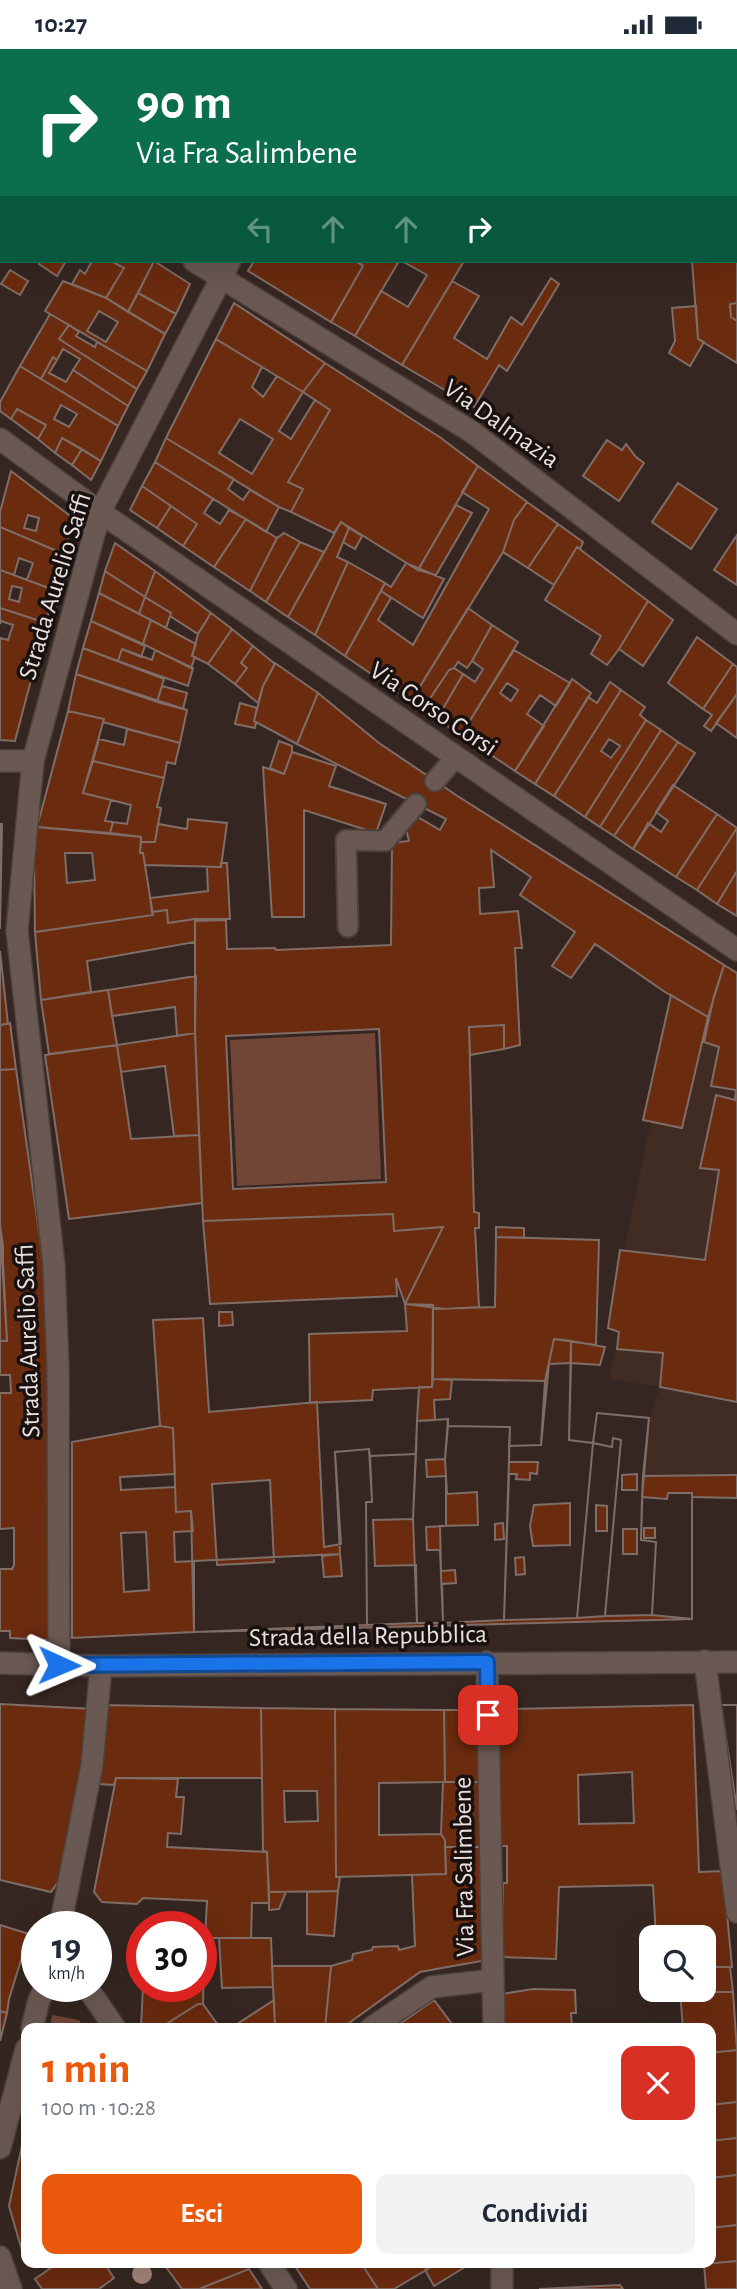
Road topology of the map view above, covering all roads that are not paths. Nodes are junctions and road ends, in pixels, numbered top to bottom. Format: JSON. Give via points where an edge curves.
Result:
{"nodes":[{"id":1,"x":202,"y":263,"type":"edge"},
{"id":2,"x":225,"y":269,"type":"edge"},
{"id":3,"x":0,"y":439,"type":"edge"},
{"id":4,"x":100,"y":512,"type":"junction"},
{"id":5,"x":737,"y":634,"type":"edge"},
{"id":6,"x":456,"y":757,"type":"junction"},
{"id":7,"x":0,"y":761,"type":"edge"},
{"id":8,"x":33,"y":761,"type":"junction"},
{"id":9,"x":435,"y":781,"type":"dead end"},
{"id":10,"x":416,"y":804,"type":"dead end"},
{"id":11,"x":348,"y":927,"type":"dead end"},
{"id":12,"x":737,"y":950,"type":"edge"},
{"id":13,"x":705,"y":1661,"type":"junction"},
{"id":14,"x":487,"y":1662,"type":"junction"},
{"id":15,"x":737,"y":1662,"type":"edge"},
{"id":16,"x":0,"y":1663,"type":"edge"},
{"id":17,"x":59,"y":1665,"type":"junction"},
{"id":18,"x":101,"y":1666,"type":"junction"},
{"id":19,"x":63,"y":1911,"type":"edge"},
{"id":20,"x":737,"y":1912,"type":"edge"},
{"id":21,"x":493,"y":1980,"type":"junction"},
{"id":22,"x":38,"y":2002,"type":"edge"},
{"id":23,"x":97,"y":2002,"type":"edge"},
{"id":24,"x":33,"y":2023,"type":"edge"},
{"id":25,"x":112,"y":2023,"type":"edge"},
{"id":26,"x":378,"y":2023,"type":"edge"},
{"id":27,"x":494,"y":2023,"type":"edge"},
{"id":28,"x":21,"y":2068,"type":"edge"},
{"id":29,"x":0,"y":2148,"type":"edge"},
{"id":30,"x":0,"y":2257,"type":"edge"},
{"id":31,"x":272,"y":2268,"type":"edge"},
{"id":32,"x":502,"y":2268,"type":"edge"},
{"id":33,"x":11,"y":2289,"type":"edge"},
{"id":34,"x":286,"y":2289,"type":"edge"},
{"id":35,"x":502,"y":2289,"type":"edge"}],
"edges":[{"from":1,"to":2,"type":"street","name":"Via Dalmazia"},
{"from":2,"to":4,"type":"street","name":"Strada Aurelio Saffi"},
{"from":2,"to":5,"type":"street","name":"Via Dalmazia","via":[[472,432]]},
{"from":3,"to":4,"type":"street","name":"Via Corso Corsi"},
{"from":4,"to":6,"type":"street","name":"Via Corso Corsi"},
{"from":4,"to":8,"type":"street","name":"Strada Aurelio Saffi"},
{"from":6,"to":9,"type":"lane"},
{"from":6,"to":12,"type":"street","name":"Via Corso Corsi"},
{"from":7,"to":8,"type":"street"},
{"from":8,"to":17,"type":"street","name":"Strada Aurelio Saffi","via":[[17,930],[54,1266]]},
{"from":10,"to":11,"type":"lane","via":[[385,841],[346,840]]},
{"from":13,"to":14,"type":"street","name":"Strada della Repubblica"},
{"from":13,"to":15,"type":"street","name":"Strada della Repubblica"},
{"from":13,"to":20,"type":"street"},
{"from":14,"to":18,"type":"street","name":"Strada della Repubblica"},
{"from":14,"to":21,"type":"street","name":"Via Fra Salimbene"},
{"from":16,"to":17,"type":"street","name":"Strada della Repubblica"},
{"from":17,"to":18,"type":"street","name":"Strada della Repubblica"},
{"from":18,"to":19,"type":"street","via":[[92,1765]]},
{"from":21,"to":26,"type":"street","via":[[432,1987]]},
{"from":21,"to":27,"type":"street","name":"Via Fra Salimbene"},
{"from":22,"to":24,"type":"street"},
{"from":23,"to":25,"type":"street"},
{"from":28,"to":29,"type":"street"},
{"from":30,"to":33,"type":"street"},
{"from":31,"to":34,"type":"street"},
{"from":32,"to":35,"type":"street"}]}
